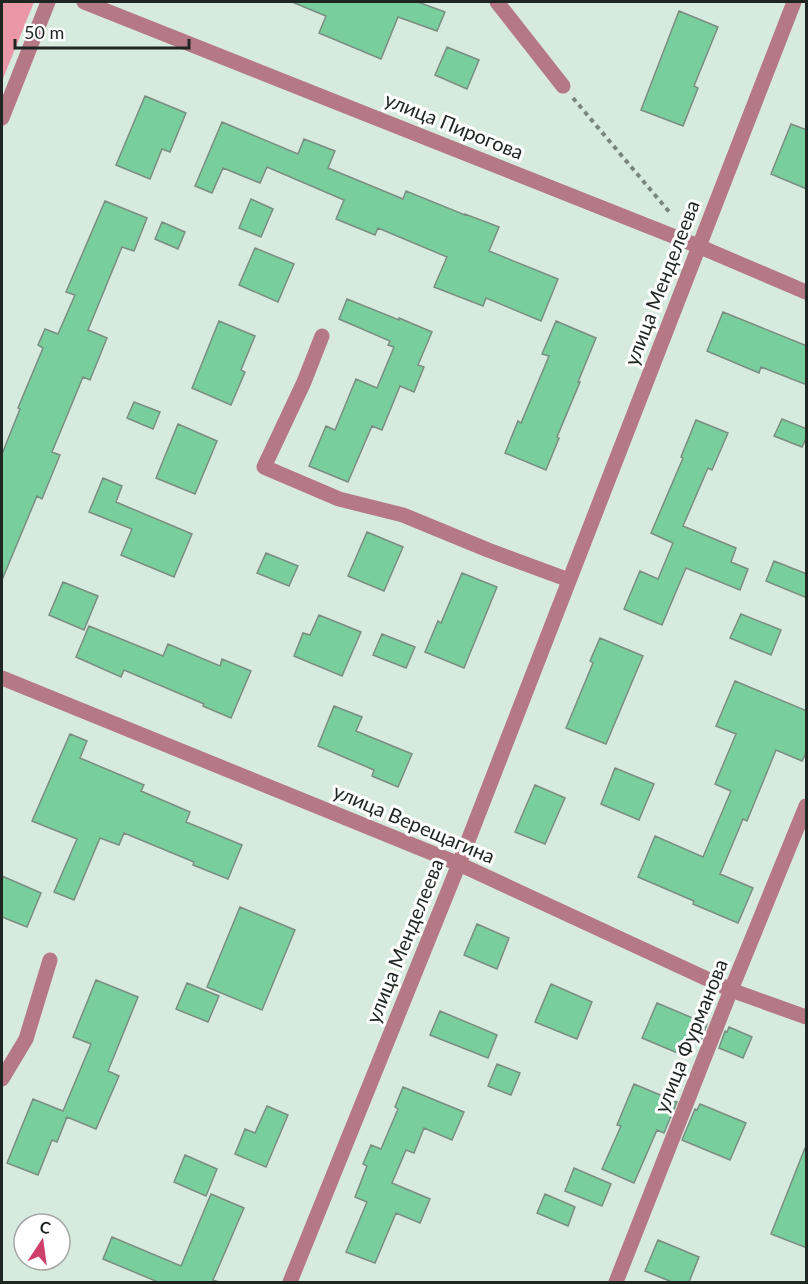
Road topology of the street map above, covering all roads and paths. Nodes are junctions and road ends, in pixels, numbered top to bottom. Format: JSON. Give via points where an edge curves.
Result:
{"nodes":[{"id":1,"x":48,"y":2,"type":"edge"},
{"id":2,"x":84,"y":2,"type":"edge"},
{"id":3,"x":497,"y":2,"type":"edge"},
{"id":4,"x":794,"y":2,"type":"edge"},
{"id":5,"x":563,"y":86,"type":"joint"},
{"id":6,"x":2,"y":118,"type":"edge"},
{"id":7,"x":677,"y":221,"type":"dead end"},
{"id":8,"x":698,"y":246,"type":"junction"},
{"id":9,"x":807,"y":292,"type":"edge"},
{"id":10,"x":322,"y":336,"type":"dead end"},
{"id":11,"x":569,"y":580,"type":"junction"},
{"id":12,"x":2,"y":678,"type":"edge"},
{"id":13,"x":807,"y":806,"type":"edge"},
{"id":14,"x":459,"y":864,"type":"junction"},
{"id":15,"x":50,"y":960,"type":"dead end"},
{"id":16,"x":732,"y":990,"type":"junction"},
{"id":17,"x":807,"y":1017,"type":"edge"},
{"id":18,"x":2,"y":1079,"type":"edge"},
{"id":19,"x":290,"y":1282,"type":"edge"},
{"id":20,"x":616,"y":1282,"type":"edge"}],
"edges":[{"from":1,"to":6,"type":"street"},
{"from":2,"to":8,"type":"street","name":"улица Пирогова"},
{"from":3,"to":5,"type":"street"},
{"from":4,"to":8,"type":"street","name":"улица Менделеева"},
{"from":5,"to":7,"type":"path"},
{"from":8,"to":9,"type":"street","name":"улица Пирогова"},
{"from":8,"to":11,"type":"street","name":"улица Менделеева"},
{"from":10,"to":11,"type":"street","via":[[264,466],[339,499],[403,515]]},
{"from":11,"to":14,"type":"street","name":"улица Менделеева"},
{"from":12,"to":14,"type":"street","name":"улица Верещагина"},
{"from":13,"to":16,"type":"street","name":"улица Фурманова"},
{"from":14,"to":16,"type":"street","name":"улица Верещагина"},
{"from":14,"to":19,"type":"street","name":"улица Менделеева"},
{"from":15,"to":18,"type":"street","via":[[26,1039]]},
{"from":16,"to":17,"type":"street","name":"улица Верещагина"},
{"from":16,"to":20,"type":"street","name":"улица Фурманова"}]}
